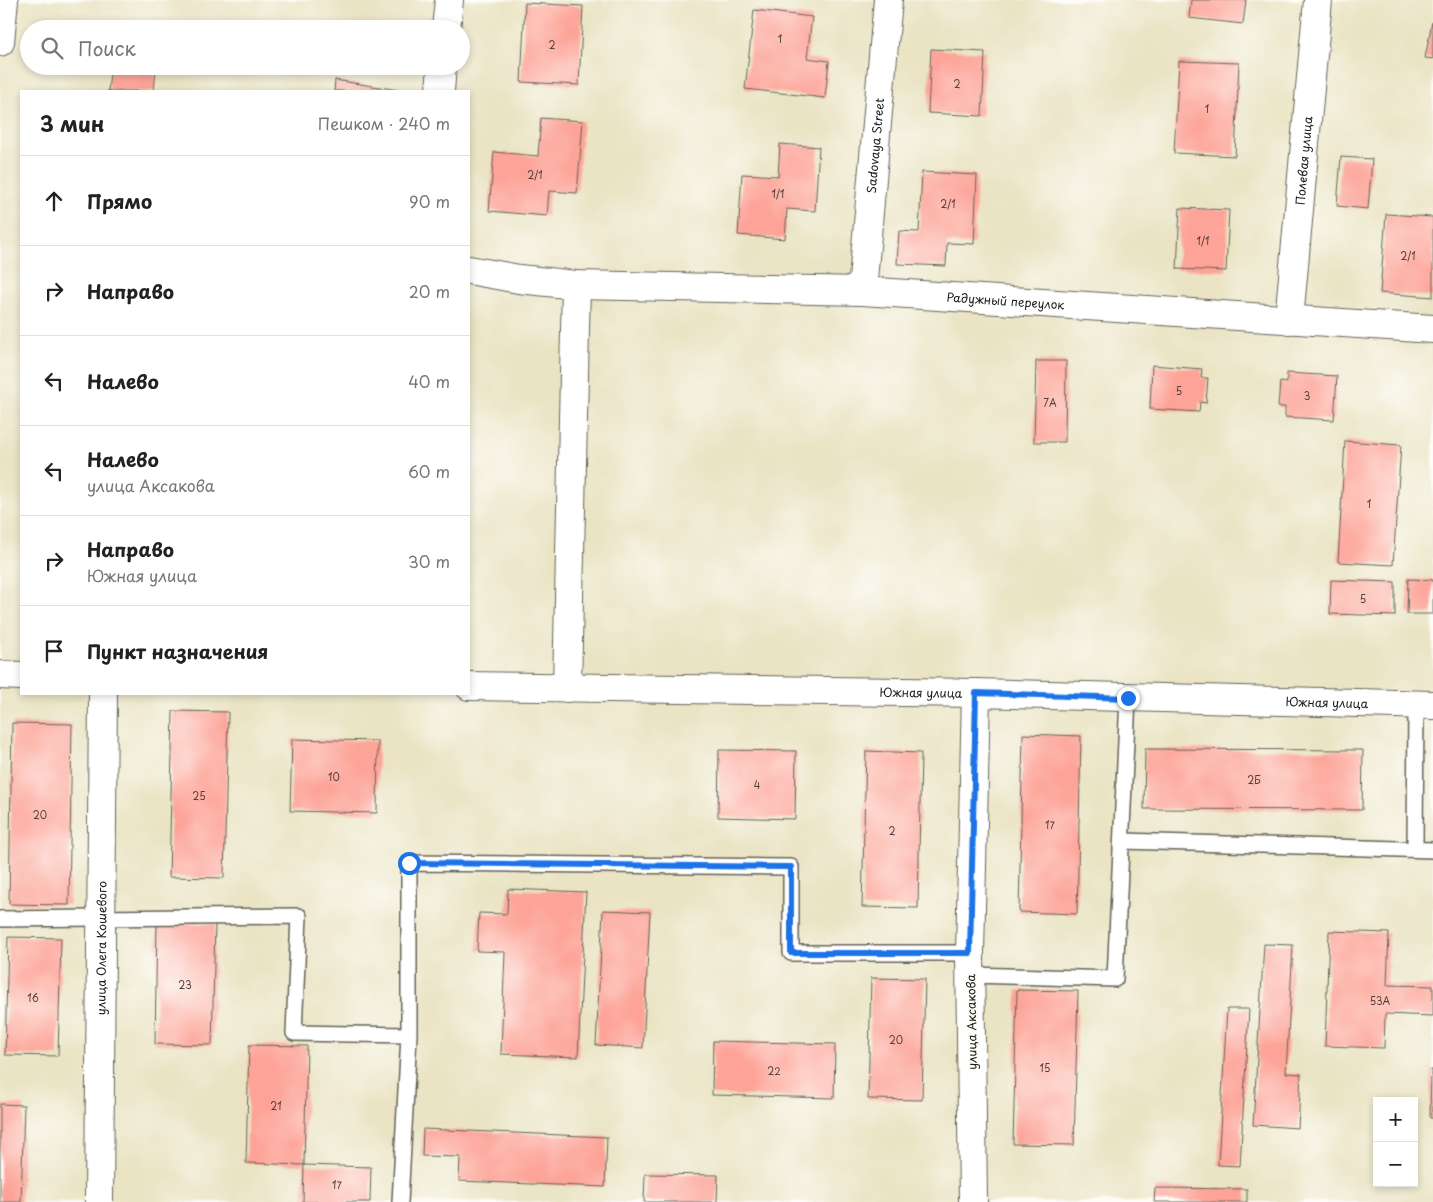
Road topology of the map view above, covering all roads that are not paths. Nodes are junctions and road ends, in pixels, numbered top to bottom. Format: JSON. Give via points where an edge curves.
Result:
{"nodes":[{"id":1,"x":4,"y":0,"type":"edge"},
{"id":2,"x":449,"y":0,"type":"edge"},
{"id":3,"x":888,"y":0,"type":"edge"},
{"id":4,"x":1318,"y":0,"type":"edge"},
{"id":5,"x":447,"y":20,"type":"edge"},
{"id":6,"x":0,"y":42,"type":"edge"},
{"id":7,"x":441,"y":75,"type":"edge"},
{"id":8,"x":440,"y":90,"type":"edge"},
{"id":9,"x":470,"y":270,"type":"edge"},
{"id":10,"x":576,"y":285,"type":"junction"},
{"id":11,"x":862,"y":291,"type":"junction"},
{"id":12,"x":1289,"y":320,"type":"junction"},
{"id":13,"x":1433,"y":329,"type":"edge"},
{"id":14,"x":0,"y":675,"type":"edge"},
{"id":15,"x":20,"y":676,"type":"edge"},
{"id":16,"x":470,"y":686,"type":"edge"},
{"id":17,"x":567,"y":688,"type":"junction"},
{"id":18,"x":976,"y":693,"type":"junction"},
{"id":19,"x":103,"y":695,"type":"edge"},
{"id":20,"x":1128,"y":698,"type":"junction"},
{"id":21,"x":1424,"y":705,"type":"edge"},
{"id":22,"x":1122,"y":841,"type":"junction"},
{"id":23,"x":1415,"y":849,"type":"junction"},
{"id":24,"x":1433,"y":850,"type":"edge"},
{"id":25,"x":102,"y":917,"type":"junction"},
{"id":26,"x":0,"y":919,"type":"edge"},
{"id":27,"x":970,"y":964,"type":"junction"},
{"id":28,"x":409,"y":1035,"type":"junction"},
{"id":29,"x":99,"y":1202,"type":"edge"},
{"id":30,"x":400,"y":1202,"type":"edge"},
{"id":31,"x":973,"y":1202,"type":"edge"}],
"edges":[{"from":1,"to":6,"type":"street"},
{"from":2,"to":5,"type":"street"},
{"from":3,"to":11,"type":"street","name":"Sadovaya Street"},
{"from":4,"to":12,"type":"street","name":"Полевая улица"},
{"from":7,"to":8,"type":"street"},
{"from":9,"to":10,"type":"street","name":"Радужный переулок"},
{"from":10,"to":11,"type":"street","name":"Радужный переулок"},
{"from":10,"to":17,"type":"street"},
{"from":11,"to":12,"type":"street","name":"Радужный переулок"},
{"from":12,"to":13,"type":"street","name":"Радужный переулок"},
{"from":14,"to":15,"type":"street"},
{"from":16,"to":17,"type":"street","name":"Южная улица"},
{"from":17,"to":18,"type":"street","name":"Южная улица"},
{"from":18,"to":20,"type":"street","name":"Южная улица"},
{"from":18,"to":27,"type":"street","name":"улица Аксакова"},
{"from":19,"to":25,"type":"street","name":"улица Олега Кошевого"},
{"from":20,"to":21,"type":"street","name":"Южная улица"},
{"from":20,"to":22,"type":"lane"},
{"from":21,"to":23,"type":"lane"},
{"from":22,"to":23,"type":"lane"},
{"from":22,"to":27,"type":"lane","via":[[1115,979]]},
{"from":23,"to":24,"type":"lane"},
{"from":25,"to":26,"type":"lane"},
{"from":25,"to":28,"type":"lane","via":[[299,916],[294,1033]]},
{"from":25,"to":29,"type":"street","name":"улица Олега Кошевого"},
{"from":27,"to":28,"type":"lane","via":[[791,953],[791,867],[409,863]]},
{"from":27,"to":31,"type":"street","name":"улица Аксакова"},
{"from":28,"to":30,"type":"lane"}]}
